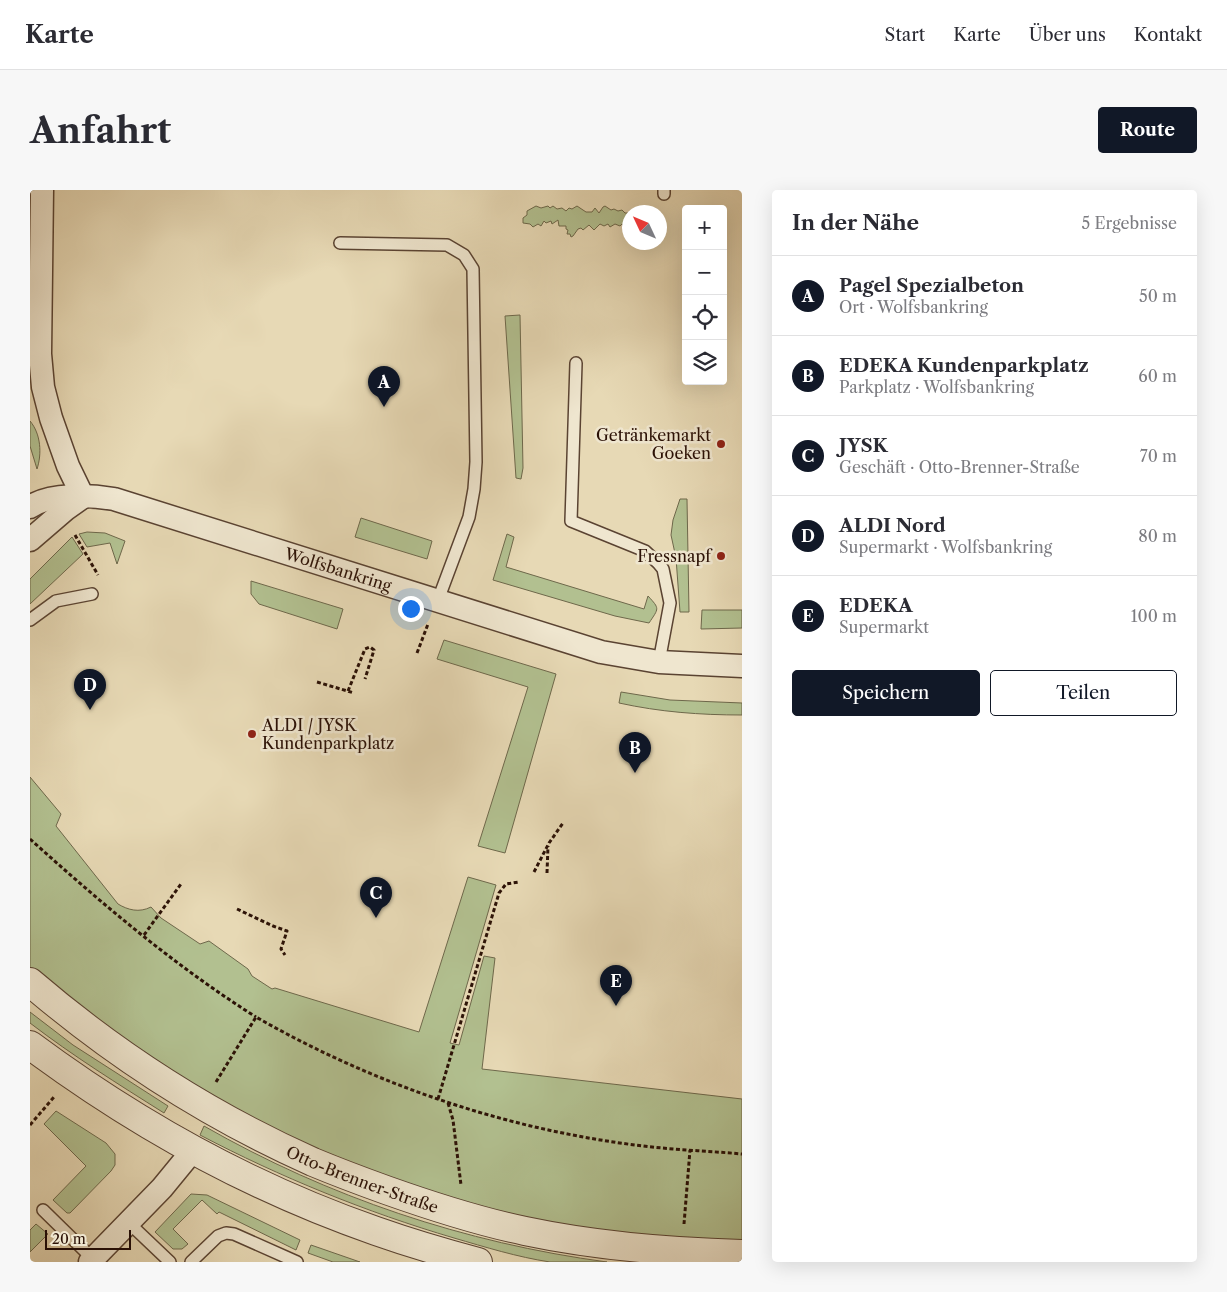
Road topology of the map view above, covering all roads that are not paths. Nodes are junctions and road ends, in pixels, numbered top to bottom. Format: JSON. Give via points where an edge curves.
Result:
{"nodes":[{"id":1,"x":42,"y":190,"type":"edge"},
{"id":2,"x":340,"y":243,"type":"dead end"},
{"id":3,"x":576,"y":363,"type":"dead end"},
{"id":4,"x":83,"y":497,"type":"junction"},
{"id":5,"x":30,"y":507,"type":"edge"},
{"id":6,"x":30,"y":540,"type":"edge"},
{"id":7,"x":92,"y":594,"type":"dead end"},
{"id":8,"x":438,"y":600,"type":"junction"},
{"id":9,"x":30,"y":620,"type":"edge"},
{"id":10,"x":659,"y":662,"type":"junction"},
{"id":11,"x":742,"y":666,"type":"edge"},
{"id":12,"x":30,"y":982,"type":"edge"},
{"id":13,"x":30,"y":1045,"type":"edge"},
{"id":14,"x":194,"y":1149,"type":"junction"},
{"id":15,"x":43,"y":1210,"type":"dead end"},
{"id":16,"x":129,"y":1222,"type":"junction"},
{"id":17,"x":742,"y":1254,"type":"edge"},
{"id":18,"x":91,"y":1260,"type":"edge"},
{"id":19,"x":170,"y":1262,"type":"edge"},
{"id":20,"x":191,"y":1262,"type":"edge"},
{"id":21,"x":298,"y":1262,"type":"edge"},
{"id":22,"x":478,"y":1262,"type":"edge"}],
"edges":[{"from":1,"to":4,"type":"street","via":[[40,354],[43,387],[68,466]]},
{"from":2,"to":8,"type":"lane","via":[[447,244],[464,255],[473,269],[474,489],[469,517]]},
{"from":3,"to":10,"type":"lane","via":[[571,521],[645,551],[662,569],[670,603]]},
{"from":4,"to":5,"type":"street","name":"Wolfsbankring","via":[[47,499]]},
{"from":4,"to":6,"type":"street"},
{"from":4,"to":8,"type":"street","name":"Wolfsbankring","via":[[119,500]]},
{"from":7,"to":9,"type":"lane","via":[[56,601]]},
{"from":8,"to":10,"type":"street","name":"Wolfsbankring","via":[[601,652]]},
{"from":10,"to":11,"type":"street","name":"Wolfsbankring"},
{"from":12,"to":17,"type":"street","name":"Otto-Brenner-Straße","via":[[124,1055],[202,1105],[314,1162],[430,1206],[500,1225],[652,1250]]},
{"from":13,"to":14,"type":"street","via":[[106,1098]]},
{"from":14,"to":16,"type":"street"},
{"from":14,"to":22,"type":"street","via":[[250,1179],[375,1231]]},
{"from":15,"to":18,"type":"lane"},
{"from":16,"to":18,"type":"street"},
{"from":16,"to":19,"type":"lane"},
{"from":20,"to":21,"type":"lane","via":[[218,1236],[226,1233]]}]}
